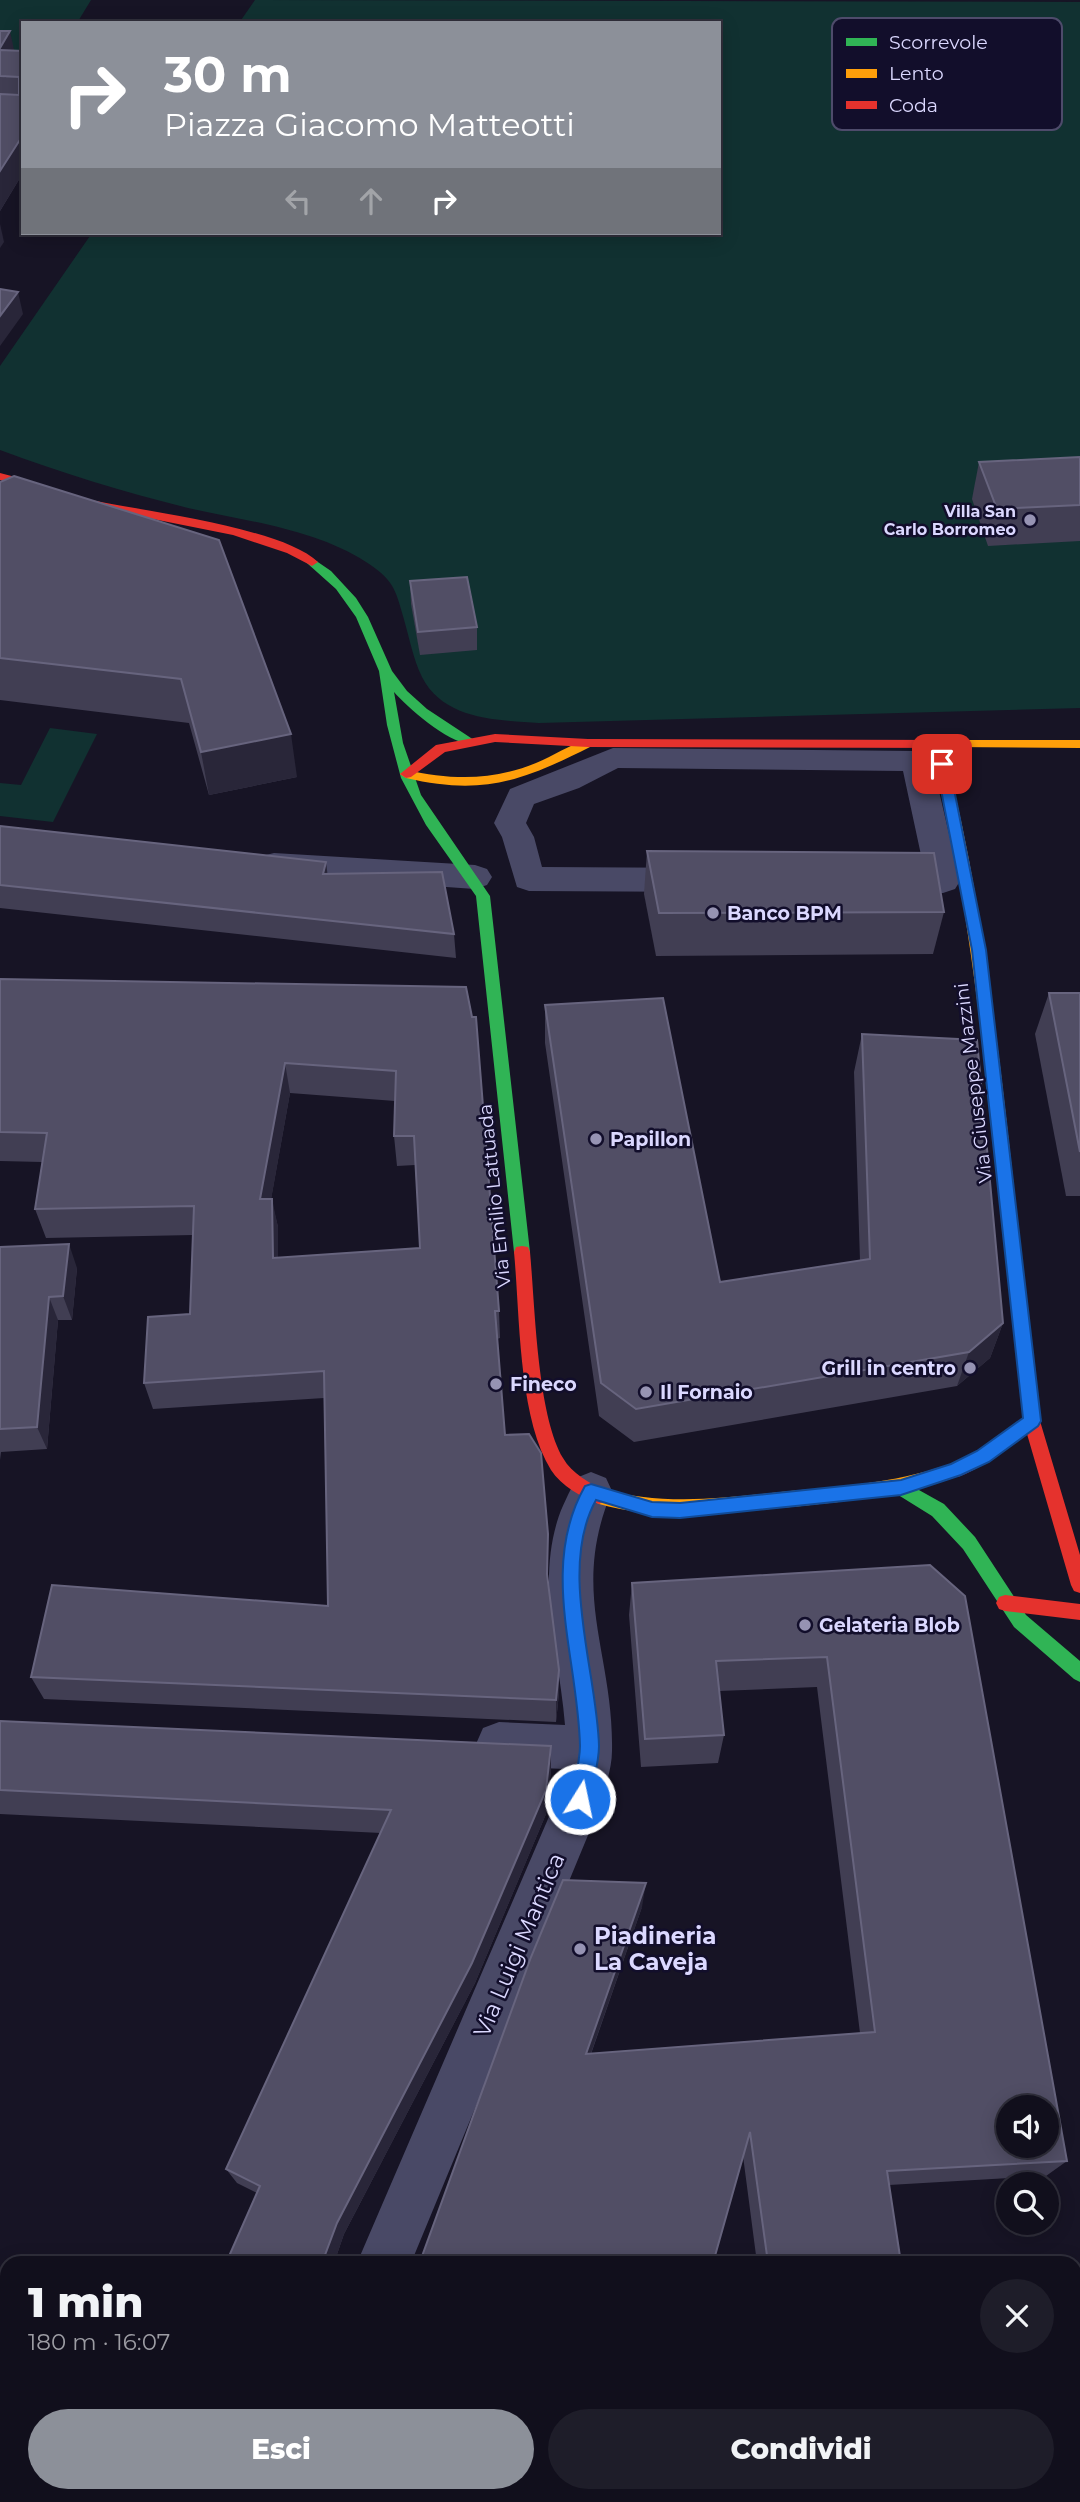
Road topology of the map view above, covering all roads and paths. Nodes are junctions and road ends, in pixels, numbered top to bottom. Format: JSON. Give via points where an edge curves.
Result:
{"nodes":[{"id":1,"x":11,"y":487,"type":"edge"},
{"id":2,"x":385,"y":671,"type":"junction"},
{"id":3,"x":468,"y":740,"type":"junction"},
{"id":4,"x":588,"y":743,"type":"junction"},
{"id":5,"x":937,"y":744,"type":"junction"},
{"id":6,"x":1080,"y":744,"type":"edge"},
{"id":7,"x":406,"y":774,"type":"junction"},
{"id":8,"x":249,"y":861,"type":"edge"},
{"id":9,"x":475,"y":877,"type":"junction"},
{"id":10,"x":642,"y":881,"type":"joint"},
{"id":11,"x":1032,"y":1421,"type":"junction"},
{"id":12,"x":901,"y":1488,"type":"junction"},
{"id":13,"x":591,"y":1491,"type":"junction"},
{"id":14,"x":1080,"y":1585,"type":"edge"},
{"id":15,"x":1005,"y":1603,"type":"junction"},
{"id":16,"x":1080,"y":1612,"type":"edge"},
{"id":17,"x":1080,"y":1673,"type":"edge"},
{"id":18,"x":452,"y":1742,"type":"edge"},
{"id":19,"x":589,"y":1748,"type":"junction"},
{"id":20,"x":387,"y":2256,"type":"edge"}],
"edges":[{"from":1,"to":2,"type":"street","via":[[296,550],[340,582],[362,617]]},
{"from":2,"to":3,"type":"street","via":[[405,698],[431,721]]},
{"from":2,"to":7,"type":"street","via":[[392,730]]},
{"from":3,"to":4,"type":"street"},
{"from":3,"to":7,"type":"street","via":[[438,749]]},
{"from":4,"to":5,"type":"street"},
{"from":4,"to":7,"type":"street","via":[[497,782],[453,785]]},
{"from":5,"to":6,"type":"street"},
{"from":5,"to":11,"type":"street","name":"Via Giuseppe Mazzini","via":[[979,950]]},
{"from":7,"to":9,"type":"street","via":[[418,803]]},
{"from":8,"to":9,"type":"street"},
{"from":9,"to":13,"type":"street","name":"Via Emilio Lattuada","via":[[483,896],[542,1431],[563,1472]]},
{"from":10,"to":10,"type":"street","via":[[655,881],[943,881],[916,761],[612,758],[521,797],[510,824],[529,879]]},
{"from":11,"to":12,"type":"street","name":"Via Emilio Lattuada","via":[[983,1456]]},
{"from":11,"to":14,"type":"street","name":"Via Giuseppe Mazzini"},
{"from":12,"to":13,"type":"street","name":"Via Emilio Lattuada","via":[[680,1510],[652,1510]]},
{"from":12,"to":15,"type":"street","via":[[938,1510],[969,1543]]},
{"from":13,"to":19,"type":"street","name":"Via Luigi Mantica","via":[[579,1514],[570,1569]]},
{"from":15,"to":16,"type":"street"},
{"from":15,"to":17,"type":"street"},
{"from":18,"to":19,"type":"street"},
{"from":19,"to":20,"type":"street","name":"Via Luigi Mantica","via":[[580,1799]]}]}
